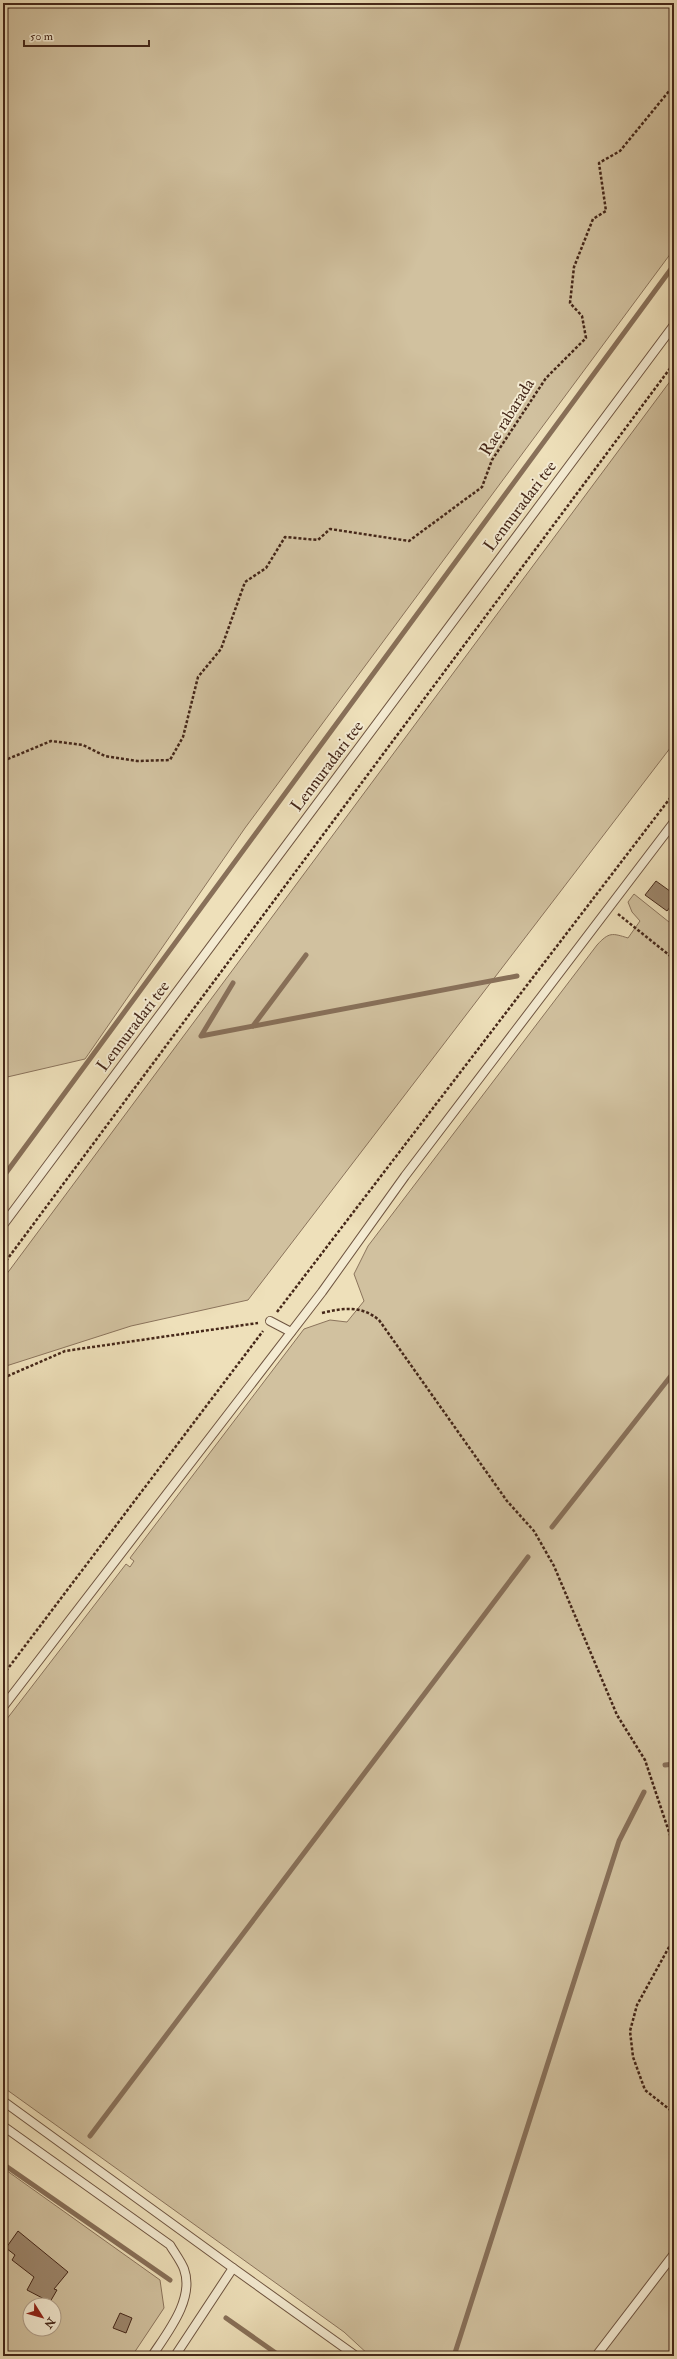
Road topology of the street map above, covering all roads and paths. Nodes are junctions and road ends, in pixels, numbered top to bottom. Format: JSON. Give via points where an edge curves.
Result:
{"nodes":[{"id":1,"x":674,"y":85,"type":"edge"},
{"id":2,"x":674,"y":325,"type":"edge"},
{"id":3,"x":674,"y":364,"type":"edge"},
{"id":4,"x":3,"y":761,"type":"edge"},
{"id":5,"x":674,"y":793,"type":"edge"},
{"id":6,"x":674,"y":822,"type":"edge"},
{"id":7,"x":609,"y":908,"type":"junction"},
{"id":8,"x":674,"y":958,"type":"edge"},
{"id":9,"x":3,"y":1225,"type":"edge"},
{"id":10,"x":3,"y":1265,"type":"edge"},
{"id":11,"x":316,"y":1314,"type":"dead end"},
{"id":12,"x":270,"y":1322,"type":"junction"},
{"id":13,"x":291,"y":1332,"type":"junction"},
{"id":14,"x":3,"y":1378,"type":"edge"},
{"id":15,"x":3,"y":1675,"type":"edge"},
{"id":16,"x":3,"y":1707,"type":"edge"},
{"id":17,"x":674,"y":1847,"type":"edge"},
{"id":18,"x":674,"y":1938,"type":"edge"},
{"id":19,"x":3,"y":2101,"type":"edge"},
{"id":20,"x":674,"y":2113,"type":"edge"},
{"id":21,"x":3,"y":2126,"type":"edge"},
{"id":22,"x":674,"y":2254,"type":"edge"},
{"id":23,"x":233,"y":2268,"type":"junction"},
{"id":24,"x":152,"y":2356,"type":"edge"},
{"id":25,"x":175,"y":2356,"type":"edge"},
{"id":26,"x":356,"y":2356,"type":"edge"},
{"id":27,"x":596,"y":2356,"type":"edge"}],
"edges":[{"from":1,"to":4,"type":"path","name":"Rae rabarada","via":[[620,151],[599,162],[606,211],[593,219],[574,267],[570,303],[582,316],[586,338],[546,378],[492,460],[482,487],[409,541],[330,529],[318,540],[285,538],[266,568],[245,582],[221,649],[198,677],[183,738],[170,760],[137,762],[105,756],[83,745],[51,741]]},
{"from":2,"to":9,"type":"lane","name":"Lennuradari tee"},
{"from":3,"to":10,"type":"path"},
{"from":5,"to":12,"type":"path"},
{"from":6,"to":7,"type":"lane"},
{"from":7,"to":8,"type":"path"},
{"from":7,"to":13,"type":"lane","via":[[405,1176]]},
{"from":11,"to":17,"type":"path","via":[[342,1308],[362,1309],[379,1320],[507,1501],[534,1531],[554,1566],[617,1715],[645,1760]]},
{"from":12,"to":13,"type":"lane"},
{"from":12,"to":14,"type":"path","via":[[65,1351]]},
{"from":12,"to":15,"type":"path"},
{"from":13,"to":16,"type":"lane"},
{"from":18,"to":20,"type":"path","via":[[637,2004],[630,2031],[633,2057],[645,2090]]},
{"from":19,"to":23,"type":"lane"},
{"from":21,"to":24,"type":"lane","via":[[170,2245],[184,2270],[185,2293],[176,2318]]},
{"from":22,"to":27,"type":"lane"},
{"from":23,"to":25,"type":"lane"},
{"from":23,"to":26,"type":"lane"}]}
